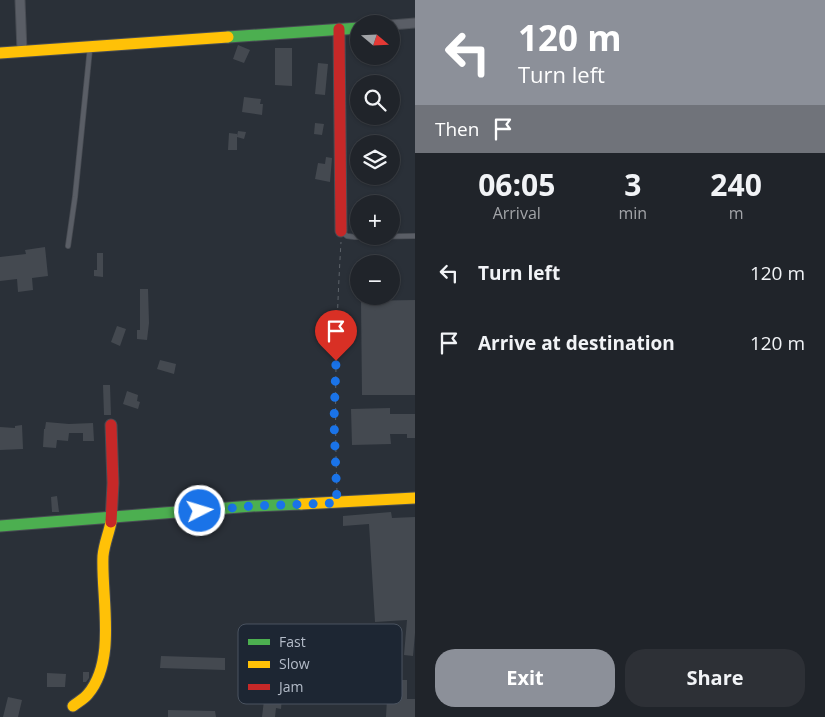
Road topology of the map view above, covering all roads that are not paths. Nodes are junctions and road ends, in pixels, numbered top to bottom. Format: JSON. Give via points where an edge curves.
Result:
{"nodes":[{"id":1,"x":20,"y":0,"type":"edge"},
{"id":2,"x":415,"y":24,"type":"edge"},
{"id":3,"x":400,"y":25,"type":"edge"},
{"id":4,"x":350,"y":28,"type":"edge"},
{"id":5,"x":339,"y":29,"type":"junction"},
{"id":6,"x":90,"y":46,"type":"junction"},
{"id":7,"x":22,"y":51,"type":"junction"},
{"id":8,"x":0,"y":53,"type":"edge"},
{"id":9,"x":341,"y":231,"type":"joint"},
{"id":10,"x":415,"y":236,"type":"edge"},
{"id":11,"x":68,"y":246,"type":"dead end"},
{"id":12,"x":112,"y":425,"type":"dead end"},
{"id":13,"x":415,"y":498,"type":"edge"},
{"id":14,"x":112,"y":518,"type":"junction"},
{"id":15,"x":0,"y":526,"type":"edge"},
{"id":16,"x":73,"y":706,"type":"dead end"}],
"edges":[{"from":1,"to":7,"type":"street"},
{"from":2,"to":3,"type":"street"},
{"from":4,"to":5,"type":"street"},
{"from":5,"to":6,"type":"street"},
{"from":5,"to":9,"type":"street"},
{"from":6,"to":7,"type":"street"},
{"from":6,"to":11,"type":"lane"},
{"from":7,"to":8,"type":"street"},
{"from":9,"to":10,"type":"lane","via":[[355,237]]},
{"from":12,"to":14,"type":"street"},
{"from":13,"to":14,"type":"street","via":[[252,506]]},
{"from":14,"to":15,"type":"street"},
{"from":14,"to":16,"type":"street","via":[[103,555],[106,632],[102,660],[90,693]]}]}
